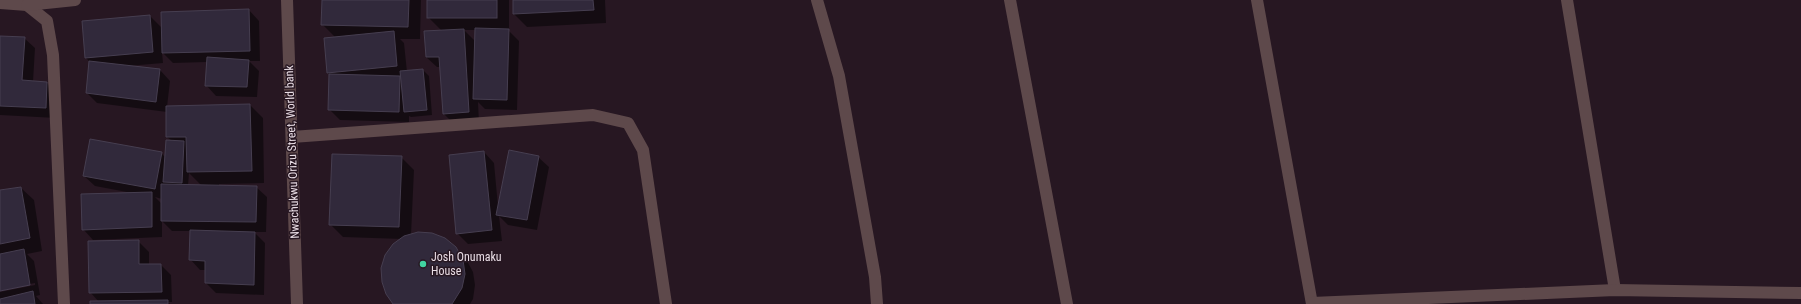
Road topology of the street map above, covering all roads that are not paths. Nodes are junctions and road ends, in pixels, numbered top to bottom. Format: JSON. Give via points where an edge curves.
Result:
{"nodes":[{"id":1,"x":75,"y":0,"type":"edge"},
{"id":2,"x":287,"y":0,"type":"edge"},
{"id":3,"x":817,"y":0,"type":"edge"},
{"id":4,"x":1010,"y":0,"type":"edge"},
{"id":5,"x":1258,"y":0,"type":"edge"},
{"id":6,"x":1567,"y":0,"type":"edge"},
{"id":7,"x":0,"y":3,"type":"edge"},
{"id":8,"x":27,"y":4,"type":"junction"},
{"id":9,"x":292,"y":137,"type":"junction"},
{"id":10,"x":1615,"y":290,"type":"junction"},
{"id":11,"x":1801,"y":293,"type":"edge"},
{"id":12,"x":1769,"y":298,"type":"edge"},
{"id":13,"x":64,"y":304,"type":"edge"},
{"id":14,"x":297,"y":304,"type":"edge"},
{"id":15,"x":666,"y":304,"type":"edge"},
{"id":16,"x":877,"y":304,"type":"edge"},
{"id":17,"x":1068,"y":304,"type":"edge"},
{"id":18,"x":1312,"y":304,"type":"edge"}],
"edges":[{"from":1,"to":8,"type":"street"},
{"from":2,"to":9,"type":"street","name":"Nwachukwu Orizu Street, World bank"},
{"from":3,"to":16,"type":"street","via":[[838,76]]},
{"from":4,"to":17,"type":"street"},
{"from":5,"to":18,"type":"street"},
{"from":6,"to":10,"type":"street"},
{"from":7,"to":8,"type":"street"},
{"from":8,"to":13,"type":"street","via":[[47,21],[53,55]]},
{"from":9,"to":14,"type":"street","name":"Nwachukwu Orizu Street, World bank"},
{"from":9,"to":15,"type":"street","via":[[593,115],[628,123],[643,150]]},
{"from":10,"to":12,"type":"street"},
{"from":10,"to":18,"type":"street"},
{"from":11,"to":12,"type":"street"}]}
